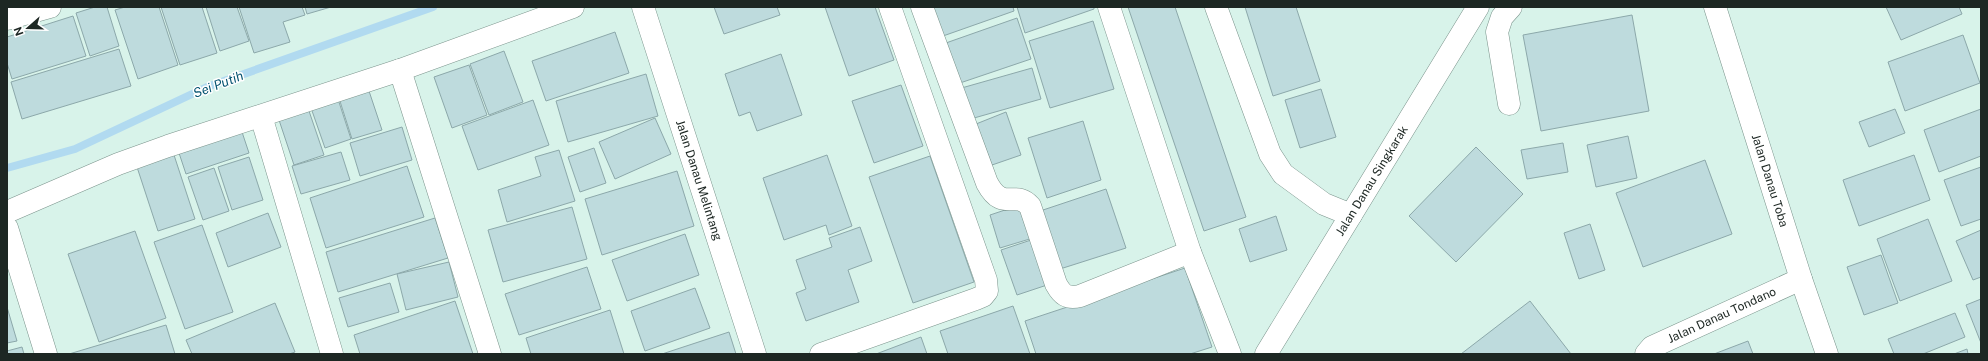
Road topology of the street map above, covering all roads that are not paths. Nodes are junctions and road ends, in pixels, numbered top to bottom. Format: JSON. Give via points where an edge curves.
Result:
{"nodes":[{"id":1,"x":50,"y":7,"type":"edge"},
{"id":2,"x":573,"y":7,"type":"edge"},
{"id":3,"x":643,"y":7,"type":"edge"},
{"id":4,"x":890,"y":7,"type":"edge"},
{"id":5,"x":922,"y":7,"type":"edge"},
{"id":6,"x":1108,"y":7,"type":"edge"},
{"id":7,"x":1216,"y":7,"type":"edge"},
{"id":8,"x":1478,"y":7,"type":"edge"},
{"id":9,"x":1511,"y":7,"type":"edge"},
{"id":10,"x":1715,"y":7,"type":"edge"},
{"id":11,"x":7,"y":19,"type":"edge"},
{"id":12,"x":400,"y":70,"type":"junction"},
{"id":13,"x":1509,"y":104,"type":"dead end"},
{"id":14,"x":261,"y":116,"type":"junction"},
{"id":15,"x":7,"y":212,"type":"edge"},
{"id":16,"x":1350,"y":215,"type":"junction"},
{"id":17,"x":7,"y":228,"type":"edge"},
{"id":18,"x":1190,"y":252,"type":"junction"},
{"id":19,"x":1801,"y":280,"type":"junction"},
{"id":20,"x":46,"y":354,"type":"edge"},
{"id":21,"x":332,"y":354,"type":"edge"},
{"id":22,"x":490,"y":354,"type":"edge"},
{"id":23,"x":755,"y":354,"type":"edge"},
{"id":24,"x":821,"y":354,"type":"edge"},
{"id":25,"x":1230,"y":354,"type":"edge"},
{"id":26,"x":1266,"y":354,"type":"edge"},
{"id":27,"x":1646,"y":354,"type":"edge"},
{"id":28,"x":1827,"y":354,"type":"edge"}],
"edges":[{"from":1,"to":11,"type":"street"},
{"from":2,"to":12,"type":"street"},
{"from":3,"to":23,"type":"street","name":"Jalan Danau Melintang"},
{"from":4,"to":24,"type":"street","via":[[986,280],[987,291],[976,299]]},
{"from":5,"to":18,"type":"street","via":[[987,183],[996,197],[1020,199],[1030,206],[1056,284],[1062,293],[1072,298],[1080,296]]},
{"from":6,"to":18,"type":"street"},
{"from":7,"to":16,"type":"street","via":[[1270,154],[1283,174],[1324,204]]},
{"from":8,"to":16,"type":"street","name":"Jalan Danau Singkarak"},
{"from":9,"to":13,"type":"street","via":[[1502,17],[1497,32]]},
{"from":10,"to":19,"type":"street","name":"Jalan Danau Toba"},
{"from":12,"to":14,"type":"street"},
{"from":12,"to":22,"type":"street"},
{"from":14,"to":15,"type":"street","via":[[118,164]]},
{"from":14,"to":21,"type":"street"},
{"from":16,"to":26,"type":"street","name":"Jalan Danau Singkarak"},
{"from":17,"to":20,"type":"street"},
{"from":18,"to":25,"type":"street"},
{"from":19,"to":27,"type":"street","name":"Jalan Danau Tondano","via":[[1652,347]]},
{"from":19,"to":28,"type":"street","name":"Jalan Danau Toba"}]}
